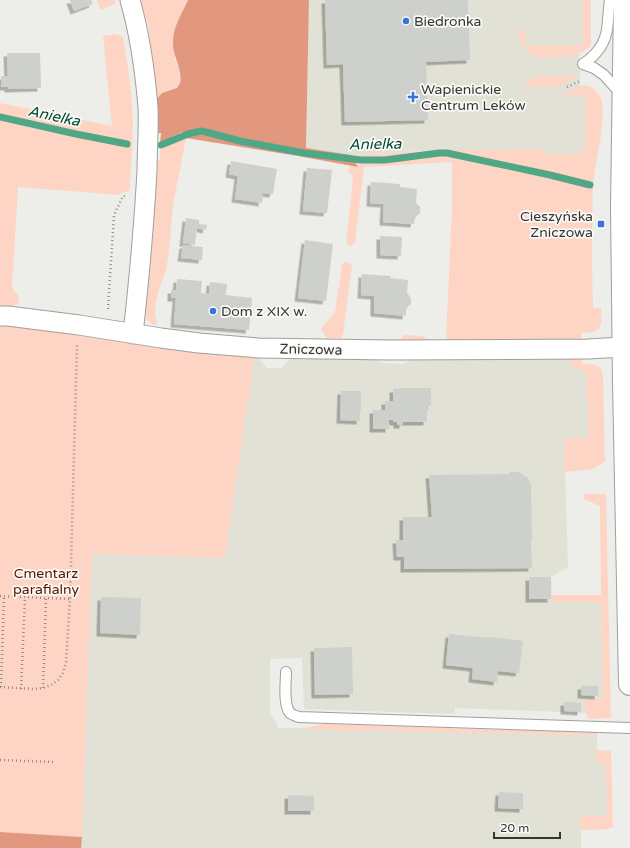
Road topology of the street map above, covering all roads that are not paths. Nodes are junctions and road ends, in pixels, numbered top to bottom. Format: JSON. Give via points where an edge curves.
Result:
{"nodes":[{"id":1,"x":130,"y":0,"type":"edge"},
{"id":2,"x":610,"y":0,"type":"edge"},
{"id":3,"x":625,"y":0,"type":"edge"},
{"id":4,"x":624,"y":97,"type":"junction"},
{"id":5,"x":0,"y":316,"type":"edge"},
{"id":6,"x":133,"y":334,"type":"junction"},
{"id":7,"x":623,"y":347,"type":"junction"},
{"id":8,"x":286,"y":672,"type":"dead end"},
{"id":9,"x":630,"y":684,"type":"edge"},
{"id":10,"x":630,"y":728,"type":"edge"}],
"edges":[{"from":1,"to":6,"type":"street","via":[[148,108],[144,229]]},
{"from":2,"to":4,"type":"lane","via":[[605,39],[594,55],[583,64],[604,75]]},
{"from":3,"to":4,"type":"main road"},
{"from":4,"to":7,"type":"main road"},
{"from":5,"to":6,"type":"street","name":"Zniczowa"},
{"from":6,"to":7,"type":"street","name":"Zniczowa","via":[[258,348],[396,350]]},
{"from":7,"to":9,"type":"main road"},
{"from":8,"to":10,"type":"lane","via":[[287,708],[291,714],[298,717]]}]}
